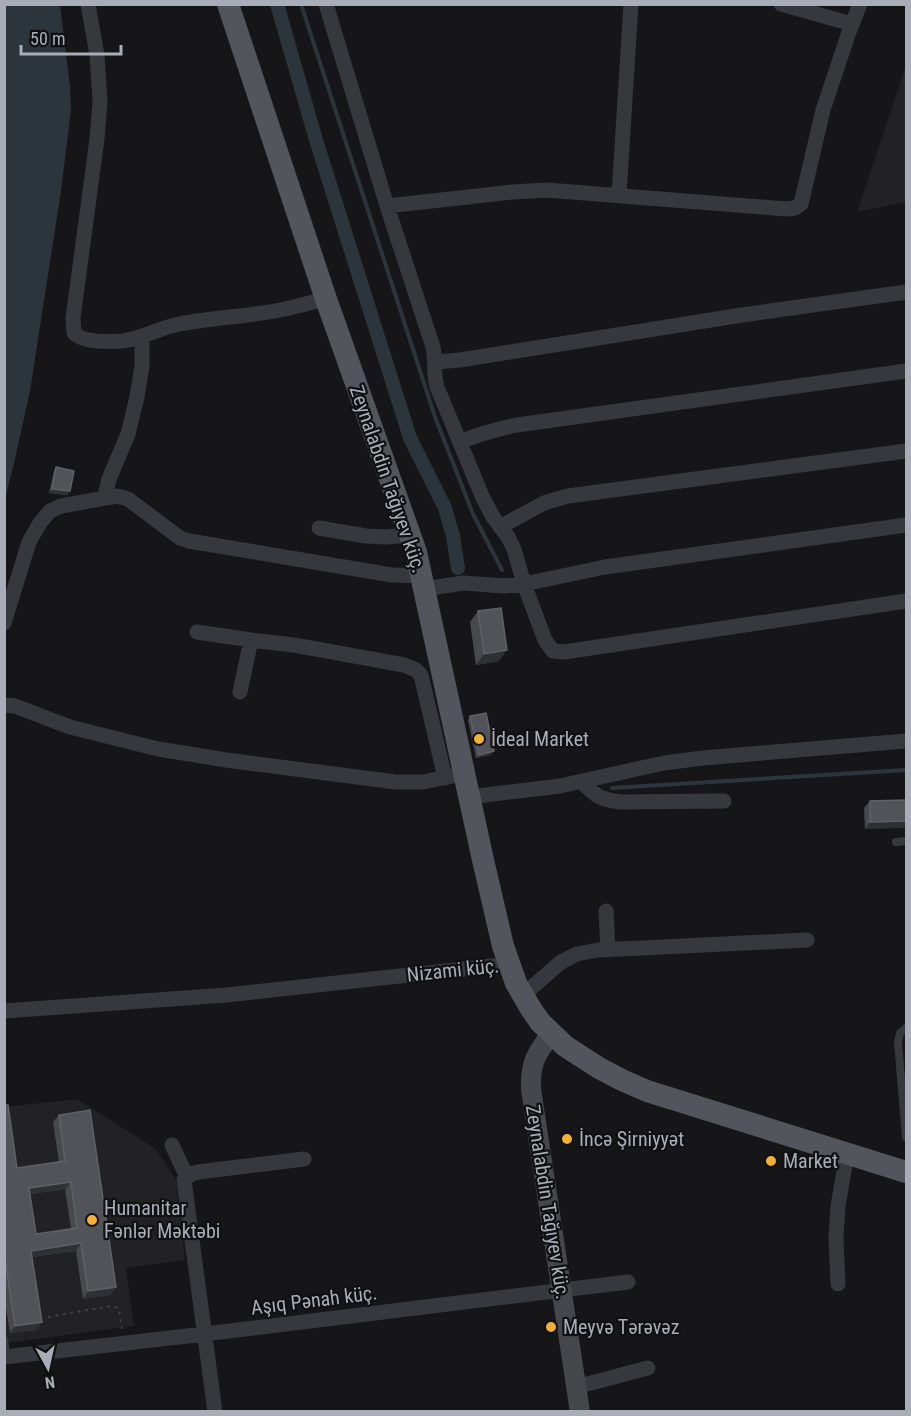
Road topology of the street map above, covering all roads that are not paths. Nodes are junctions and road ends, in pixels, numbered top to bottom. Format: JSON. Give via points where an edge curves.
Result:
{"nodes":[{"id":1,"x":88,"y":4,"type":"edge"},
{"id":2,"x":228,"y":4,"type":"edge"},
{"id":3,"x":326,"y":4,"type":"edge"},
{"id":4,"x":631,"y":4,"type":"edge"},
{"id":5,"x":781,"y":4,"type":"edge"},
{"id":6,"x":860,"y":4,"type":"edge"},
{"id":7,"x":852,"y":24,"type":"junction"},
{"id":8,"x":619,"y":195,"type":"junction"},
{"id":9,"x":387,"y":207,"type":"junction"},
{"id":10,"x":906,"y":292,"type":"edge"},
{"id":11,"x":326,"y":298,"type":"junction"},
{"id":12,"x":142,"y":336,"type":"junction"},
{"id":13,"x":435,"y":362,"type":"junction"},
{"id":14,"x":906,"y":371,"type":"edge"},
{"id":15,"x":460,"y":442,"type":"junction"},
{"id":16,"x":906,"y":450,"type":"edge"},
{"id":17,"x":105,"y":497,"type":"junction"},
{"id":18,"x":906,"y":525,"type":"edge"},
{"id":19,"x":500,"y":527,"type":"junction"},
{"id":20,"x":319,"y":528,"type":"dead end"},
{"id":21,"x":410,"y":535,"type":"junction"},
{"id":22,"x":423,"y":583,"type":"junction"},
{"id":23,"x":524,"y":584,"type":"junction"},
{"id":24,"x":906,"y":601,"type":"edge"},
{"id":25,"x":4,"y":623,"type":"edge"},
{"id":26,"x":197,"y":632,"type":"dead end"},
{"id":27,"x":250,"y":640,"type":"junction"},
{"id":28,"x":240,"y":692,"type":"dead end"},
{"id":29,"x":4,"y":705,"type":"edge"},
{"id":30,"x":906,"y":741,"type":"edge"},
{"id":31,"x":454,"y":776,"type":"junction"},
{"id":32,"x":580,"y":781,"type":"junction"},
{"id":33,"x":469,"y":797,"type":"junction"},
{"id":34,"x":724,"y":801,"type":"dead end"},
{"id":35,"x":896,"y":842,"type":"dead end"},
{"id":36,"x":906,"y":842,"type":"edge"},
{"id":37,"x":606,"y":911,"type":"dead end"},
{"id":38,"x":807,"y":940,"type":"dead end"},
{"id":39,"x":608,"y":950,"type":"junction"},
{"id":40,"x":508,"y":964,"type":"junction"},
{"id":41,"x":522,"y":996,"type":"junction"},
{"id":42,"x":4,"y":1011,"type":"edge"},
{"id":43,"x":906,"y":1028,"type":"edge"},
{"id":44,"x":551,"y":1034,"type":"junction"},
{"id":45,"x":906,"y":1137,"type":"edge"},
{"id":46,"x":172,"y":1145,"type":"dead end"},
{"id":47,"x":846,"y":1154,"type":"junction"},
{"id":48,"x":304,"y":1159,"type":"dead end"},
{"id":49,"x":905,"y":1169,"type":"edge"},
{"id":50,"x":187,"y":1177,"type":"junction"},
{"id":51,"x":628,"y":1282,"type":"dead end"},
{"id":52,"x":838,"y":1284,"type":"dead end"},
{"id":53,"x":561,"y":1290,"type":"junction"},
{"id":54,"x":205,"y":1334,"type":"junction"},
{"id":55,"x":4,"y":1340,"type":"edge"},
{"id":56,"x":6,"y":1357,"type":"edge"},
{"id":57,"x":648,"y":1368,"type":"dead end"},
{"id":58,"x":576,"y":1387,"type":"junction"},
{"id":59,"x":215,"y":1412,"type":"edge"},
{"id":60,"x":580,"y":1412,"type":"edge"}],
"edges":[{"from":1,"to":12,"type":"street","via":[[100,102],[74,333],[90,341],[122,341]]},
{"from":2,"to":11,"type":"main road","name":"Zeynalabdin Tağıyev küç."},
{"from":3,"to":9,"type":"street"},
{"from":4,"to":8,"type":"street"},
{"from":5,"to":7,"type":"street"},
{"from":6,"to":7,"type":"street"},
{"from":7,"to":8,"type":"street","via":[[823,110],[801,204],[787,209]]},
{"from":8,"to":9,"type":"street","via":[[524,191]]},
{"from":9,"to":13,"type":"street"},
{"from":10,"to":13,"type":"street"},
{"from":11,"to":12,"type":"street","via":[[285,309],[172,325]]},
{"from":11,"to":21,"type":"main road","name":"Zeynalabdin Tağıyev küç."},
{"from":12,"to":17,"type":"street","via":[[137,397]]},
{"from":13,"to":15,"type":"street","via":[[437,387]]},
{"from":14,"to":15,"type":"street","via":[[517,425]]},
{"from":15,"to":19,"type":"street","via":[[482,496]]},
{"from":16,"to":19,"type":"street","via":[[568,496],[544,503]]},
{"from":17,"to":22,"type":"street","via":[[128,499],[189,541]]},
{"from":17,"to":25,"type":"street","via":[[61,506],[50,511],[40,523],[29,542]]},
{"from":18,"to":23,"type":"street","via":[[605,567]]},
{"from":19,"to":23,"type":"street","via":[[514,549]]},
{"from":20,"to":21,"type":"street","via":[[366,536]]},
{"from":21,"to":22,"type":"main road","name":"Zeynalabdin Tağıyev küç."},
{"from":22,"to":23,"type":"street"},
{"from":22,"to":31,"type":"main road","name":"Zeynalabdin Tağıyev küç."},
{"from":23,"to":24,"type":"street","via":[[545,640],[553,651],[564,652]]},
{"from":26,"to":27,"type":"street"},
{"from":27,"to":28,"type":"street"},
{"from":27,"to":31,"type":"street","via":[[416,670],[421,675]]},
{"from":29,"to":31,"type":"street","via":[[70,727],[226,760],[396,782]]},
{"from":30,"to":32,"type":"street","via":[[704,758]]},
{"from":31,"to":33,"type":"main road","name":"Zeynalabdin Tağıyev küç."},
{"from":32,"to":33,"type":"street"},
{"from":32,"to":34,"type":"street","via":[[597,797],[620,802]]},
{"from":33,"to":40,"type":"main road","name":"Zeynalabdin Tağıyev küç."},
{"from":35,"to":36,"type":"lane"},
{"from":37,"to":39,"type":"street"},
{"from":38,"to":39,"type":"street"},
{"from":39,"to":41,"type":"street","via":[[577,954],[561,962]]},
{"from":40,"to":41,"type":"main road","name":"Nizami küç."},
{"from":40,"to":42,"type":"street","name":"Nizami küç.","via":[[227,995]]},
{"from":41,"to":44,"type":"main road","name":"Nizami küç."},
{"from":43,"to":45,"type":"lane","via":[[898,1042]]},
{"from":44,"to":47,"type":"main road","name":"Nizami küç.","via":[[598,1068],[647,1091]]},
{"from":44,"to":53,"type":"street","name":"Zeynalabdin Tağıyev küç.","via":[[537,1052],[530,1075]]},
{"from":46,"to":50,"type":"street"},
{"from":47,"to":49,"type":"main road","name":"Nizami küç."},
{"from":47,"to":52,"type":"street","via":[[836,1237]]},
{"from":48,"to":50,"type":"street","via":[[198,1172]]},
{"from":50,"to":54,"type":"street","via":[[184,1184]]},
{"from":51,"to":53,"type":"street","name":"Aşıq Pənah küç."},
{"from":53,"to":54,"type":"street","name":"Aşıq Pənah küç."},
{"from":53,"to":58,"type":"street","name":"Zeynalabdin Tağıyev küç."},
{"from":54,"to":56,"type":"street","name":"Aşıq Pənah küç."},
{"from":54,"to":59,"type":"street"},
{"from":55,"to":56,"type":"lane"},
{"from":57,"to":58,"type":"street"},
{"from":58,"to":60,"type":"street","name":"Zeynalabdin Tağıyev küç."}]}
